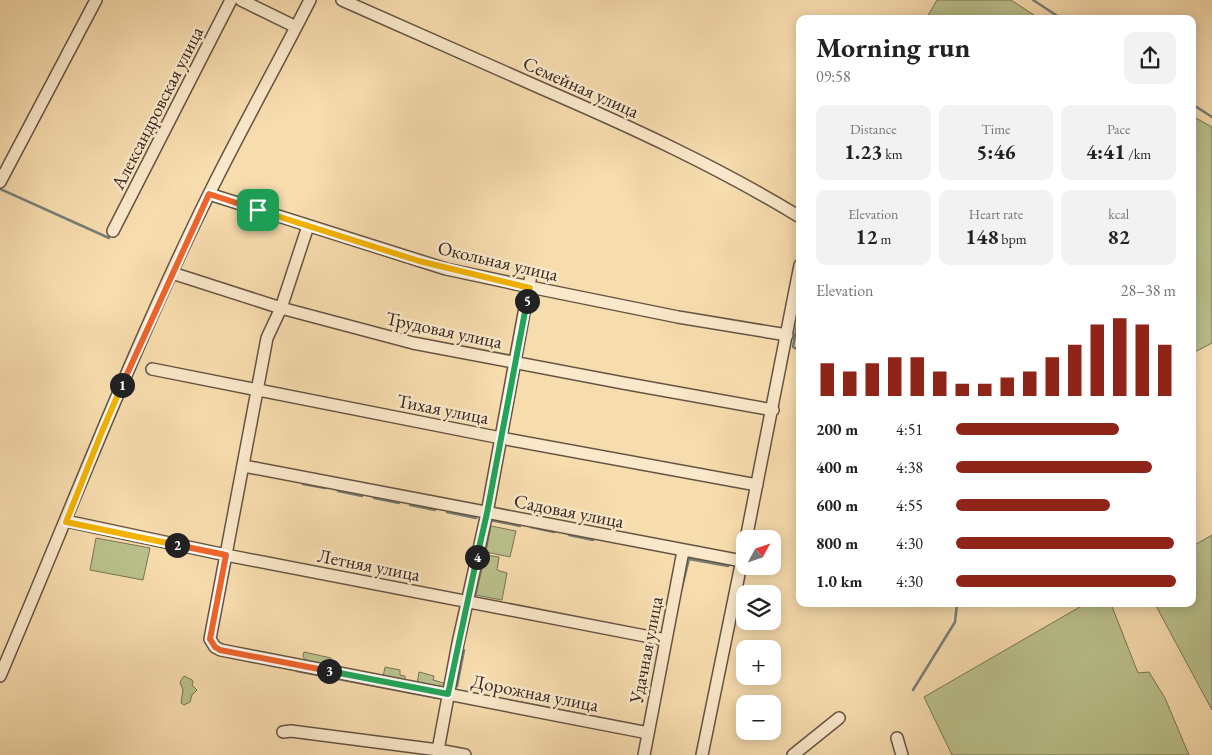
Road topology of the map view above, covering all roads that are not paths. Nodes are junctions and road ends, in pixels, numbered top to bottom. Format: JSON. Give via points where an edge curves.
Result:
{"nodes":[{"id":1,"x":96,"y":0,"type":"edge"},
{"id":2,"x":231,"y":0,"type":"edge"},
{"id":3,"x":241,"y":0,"type":"edge"},
{"id":4,"x":310,"y":0,"type":"edge"},
{"id":5,"x":342,"y":0,"type":"edge"},
{"id":6,"x":296,"y":27,"type":"junction"},
{"id":7,"x":0,"y":182,"type":"edge"},
{"id":8,"x":209,"y":194,"type":"junction"},
{"id":9,"x":796,"y":215,"type":"edge"},
{"id":10,"x":308,"y":226,"type":"junction"},
{"id":11,"x":113,"y":231,"type":"dead end"},
{"id":12,"x":172,"y":273,"type":"junction"},
{"id":13,"x":531,"y":274,"type":"dead end"},
{"id":14,"x":796,"y":287,"type":"edge"},
{"id":15,"x":530,"y":288,"type":"junction"},
{"id":16,"x":281,"y":308,"type":"junction"},
{"id":17,"x":787,"y":335,"type":"junction"},
{"id":18,"x":515,"y":363,"type":"junction"},
{"id":19,"x":152,"y":369,"type":"dead end"},
{"id":20,"x":258,"y":391,"type":"junction"},
{"id":21,"x":772,"y":410,"type":"junction"},
{"id":22,"x":501,"y":438,"type":"junction"},
{"id":23,"x":244,"y":466,"type":"junction"},
{"id":24,"x":757,"y":485,"type":"junction"},
{"id":25,"x":487,"y":513,"type":"junction"},
{"id":26,"x":66,"y":522,"type":"junction"},
{"id":27,"x":748,"y":530,"type":"edge"},
{"id":28,"x":683,"y":551,"type":"junction"},
{"id":29,"x":226,"y":555,"type":"junction"},
{"id":30,"x":736,"y":560,"type":"edge"},
{"id":31,"x":739,"y":575,"type":"edge"},
{"id":32,"x":467,"y":602,"type":"junction"},
{"id":33,"x":666,"y":640,"type":"junction"},
{"id":34,"x":0,"y":676,"type":"edge"},
{"id":35,"x":448,"y":694,"type":"junction"},
{"id":36,"x":839,"y":718,"type":"dead end"},
{"id":37,"x":283,"y":732,"type":"dead end"},
{"id":38,"x":648,"y":733,"type":"junction"},
{"id":39,"x":897,"y":738,"type":"dead end"},
{"id":40,"x":438,"y":750,"type":"junction"},
{"id":41,"x":465,"y":755,"type":"edge"},
{"id":42,"x":644,"y":755,"type":"edge"},
{"id":43,"x":702,"y":755,"type":"edge"},
{"id":44,"x":793,"y":755,"type":"edge"},
{"id":45,"x":902,"y":755,"type":"edge"}],
"edges":[{"from":1,"to":7,"type":"street"},
{"from":2,"to":11,"type":"street","name":"Александровская улица"},
{"from":3,"to":6,"type":"street"},
{"from":4,"to":6,"type":"street"},
{"from":5,"to":9,"type":"street","name":"Семейная улица","via":[[677,150]]},
{"from":6,"to":8,"type":"street"},
{"from":8,"to":10,"type":"street","name":"Окольная улица"},
{"from":8,"to":12,"type":"street"},
{"from":10,"to":15,"type":"street","name":"Окольная улица","via":[[419,261]]},
{"from":10,"to":16,"type":"street","name":"Дорожная улица"},
{"from":12,"to":16,"type":"street","name":"Трудовая улица"},
{"from":12,"to":26,"type":"street"},
{"from":13,"to":15,"type":"street"},
{"from":14,"to":17,"type":"street"},
{"from":15,"to":17,"type":"street","name":"Окольная улица"},
{"from":15,"to":18,"type":"street"},
{"from":16,"to":18,"type":"street","name":"Трудовая улица","via":[[413,343]]},
{"from":16,"to":20,"type":"street","name":"Дорожная улица","via":[[268,338]]},
{"from":17,"to":21,"type":"street"},
{"from":18,"to":21,"type":"street","name":"Трудовая улица"},
{"from":18,"to":22,"type":"street"},
{"from":19,"to":20,"type":"street","name":"Тихая улица"},
{"from":20,"to":22,"type":"street","name":"Тихая улица"},
{"from":20,"to":23,"type":"street","name":"Дорожная улица"},
{"from":21,"to":24,"type":"street"},
{"from":22,"to":24,"type":"street","name":"Тихая улица"},
{"from":22,"to":25,"type":"street"},
{"from":23,"to":25,"type":"street","name":"Садовая улица"},
{"from":23,"to":29,"type":"street","name":"Дорожная улица"},
{"from":24,"to":27,"type":"street"},
{"from":25,"to":28,"type":"street","name":"Садовая улица"},
{"from":25,"to":32,"type":"street"},
{"from":26,"to":29,"type":"street","name":"Летняя улица"},
{"from":26,"to":34,"type":"street"},
{"from":28,"to":30,"type":"street","name":"Садовая улица"},
{"from":28,"to":33,"type":"street","name":"Удачная улица"},
{"from":29,"to":32,"type":"street","name":"Летняя улица"},
{"from":29,"to":35,"type":"street","name":"Дорожная улица","via":[[210,639],[215,647]]},
{"from":31,"to":43,"type":"street"},
{"from":32,"to":33,"type":"street","name":"Летняя улица"},
{"from":32,"to":35,"type":"street"},
{"from":33,"to":38,"type":"street","name":"Удачная улица"},
{"from":35,"to":38,"type":"street","name":"Дорожная улица"},
{"from":35,"to":40,"type":"street"},
{"from":36,"to":44,"type":"street"},
{"from":37,"to":40,"type":"street"},
{"from":38,"to":42,"type":"street","name":"Удачная улица"},
{"from":39,"to":45,"type":"street"},
{"from":40,"to":41,"type":"street"}]}
